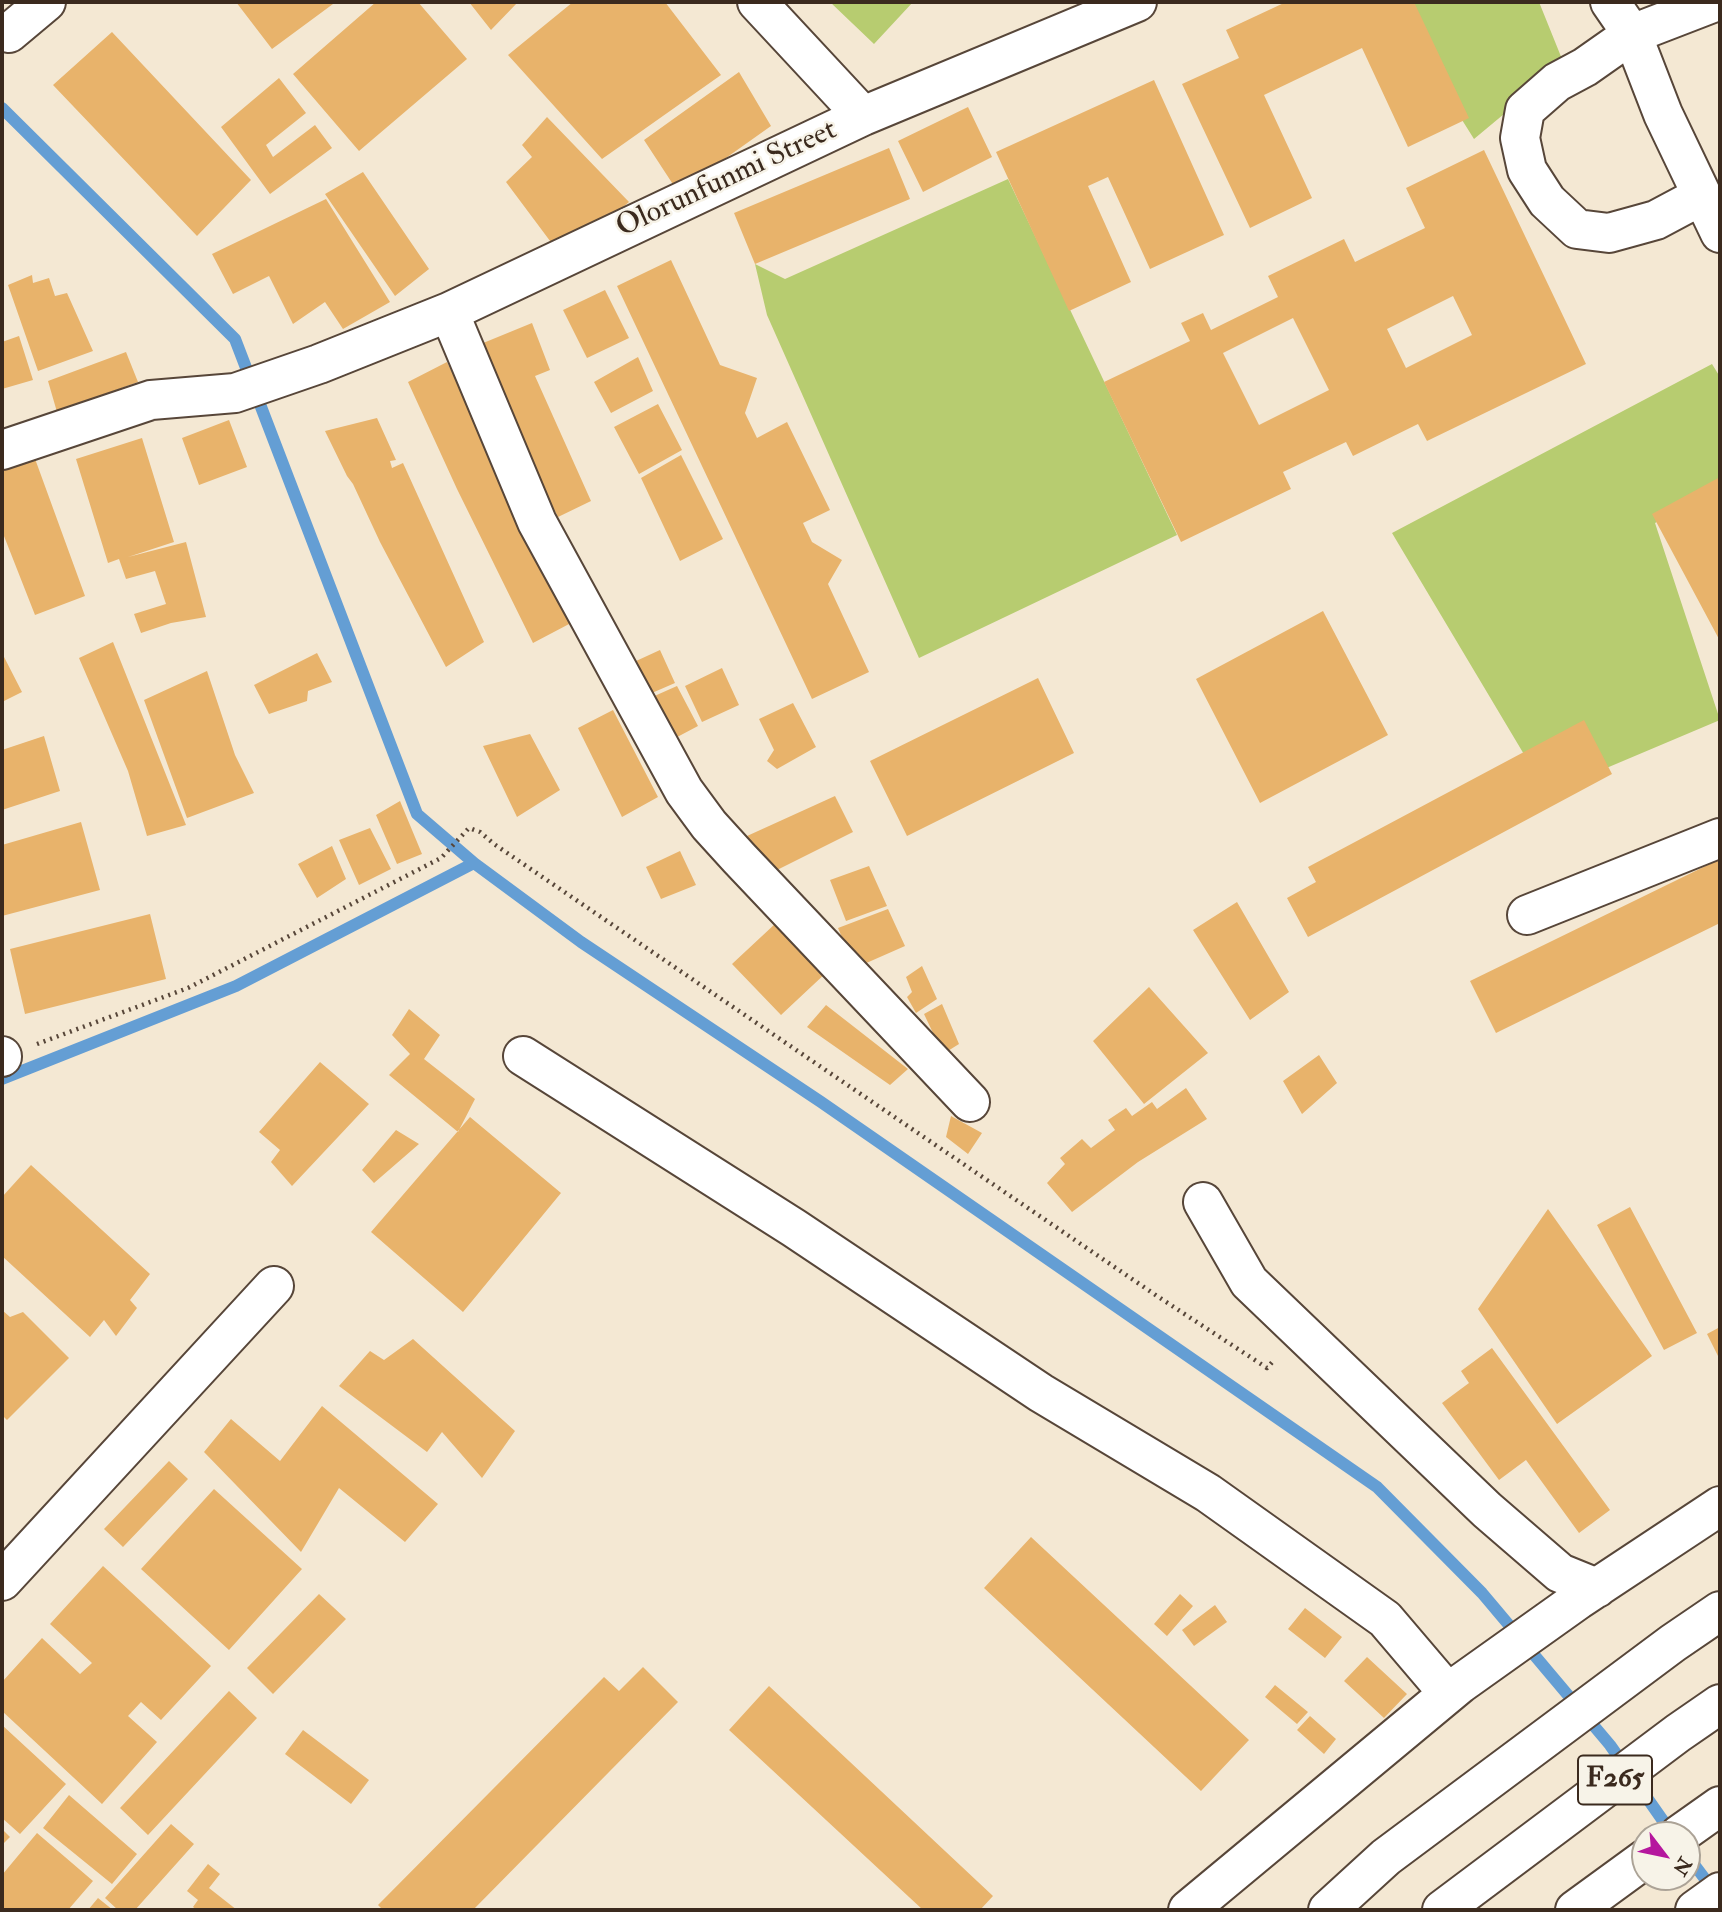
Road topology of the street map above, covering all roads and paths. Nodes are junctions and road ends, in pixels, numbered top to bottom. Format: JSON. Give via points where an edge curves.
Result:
{"nodes":[{"id":1,"x":46,"y":2,"type":"edge"},
{"id":2,"x":757,"y":2,"type":"edge"},
{"id":3,"x":1137,"y":2,"type":"edge"},
{"id":4,"x":1610,"y":2,"type":"edge"},
{"id":5,"x":1715,"y":2,"type":"edge"},
{"id":6,"x":9,"y":33,"type":"dead end"},
{"id":7,"x":1632,"y":34,"type":"junction"},
{"id":8,"x":863,"y":116,"type":"junction"},
{"id":9,"x":1701,"y":196,"type":"junction"},
{"id":10,"x":1720,"y":233,"type":"edge"},
{"id":11,"x":449,"y":312,"type":"junction"},
{"id":12,"x":2,"y":450,"type":"edge"},
{"id":13,"x":1720,"y":838,"type":"edge"},
{"id":14,"x":1527,"y":915,"type":"dead end"},
{"id":15,"x":2,"y":1056,"type":"edge"},
{"id":16,"x":523,"y":1056,"type":"dead end"},
{"id":17,"x":970,"y":1102,"type":"dead end"},
{"id":18,"x":1203,"y":1202,"type":"dead end"},
{"id":19,"x":274,"y":1286,"type":"dead end"},
{"id":20,"x":1298,"y":1330,"type":"junction"},
{"id":21,"x":1720,"y":1506,"type":"edge"},
{"id":22,"x":2,"y":1581,"type":"edge"},
{"id":23,"x":1587,"y":1594,"type":"junction"},
{"id":24,"x":1720,"y":1611,"type":"edge"},
{"id":25,"x":1454,"y":1688,"type":"junction"},
{"id":26,"x":1720,"y":1704,"type":"edge"},
{"id":27,"x":1720,"y":1806,"type":"edge"},
{"id":28,"x":1699,"y":1821,"type":"edge"},
{"id":29,"x":1631,"y":1869,"type":"edge"},
{"id":30,"x":1720,"y":1892,"type":"edge"},
{"id":31,"x":1589,"y":1900,"type":"edge"},
{"id":32,"x":1188,"y":1910,"type":"edge"},
{"id":33,"x":1328,"y":1910,"type":"edge"},
{"id":34,"x":1442,"y":1910,"type":"edge"},
{"id":35,"x":1695,"y":1910,"type":"edge"}],
"edges":[{"from":1,"to":6,"type":"main road"},
{"from":2,"to":8,"type":"main road"},
{"from":3,"to":8,"type":"main road","name":"Olorunfunmi Street"},
{"from":4,"to":7,"type":"main road"},
{"from":5,"to":7,"type":"main road"},
{"from":7,"to":9,"type":"main road"},
{"from":7,"to":9,"type":"main road","via":[[1557,82],[1525,110],[1520,138],[1527,170],[1547,201],[1577,229],[1609,233],[1656,220]]},
{"from":8,"to":11,"type":"main road","name":"Olorunfunmi Street"},
{"from":9,"to":10,"type":"main road"},
{"from":11,"to":12,"type":"main road","name":"Olorunfunmi Street","via":[[235,393],[151,400]]},
{"from":11,"to":17,"type":"main road","via":[[537,522],[684,791],[739,859]]},
{"from":13,"to":14,"type":"main road"},
{"from":15,"to":20,"type":"path","via":[[188,988],[441,858],[468,828],[1268,1368]]},
{"from":16,"to":25,"type":"main road","via":[[794,1228],[1041,1393],[1208,1493],[1385,1619]]},
{"from":18,"to":20,"type":"main road","via":[[1249,1282]]},
{"from":19,"to":22,"type":"main road"},
{"from":20,"to":23,"type":"main road","via":[[1487,1510]]},
{"from":21,"to":23,"type":"main road"},
{"from":23,"to":25,"type":"main road"},
{"from":24,"to":33,"type":"main road","via":[[1386,1857]]},
{"from":25,"to":32,"type":"main road"},
{"from":26,"to":34,"type":"main road","number":"F265"},
{"from":27,"to":28,"type":"main road","number":"F265"},
{"from":29,"to":31,"type":"main road"},
{"from":30,"to":35,"type":"main road"}]}
